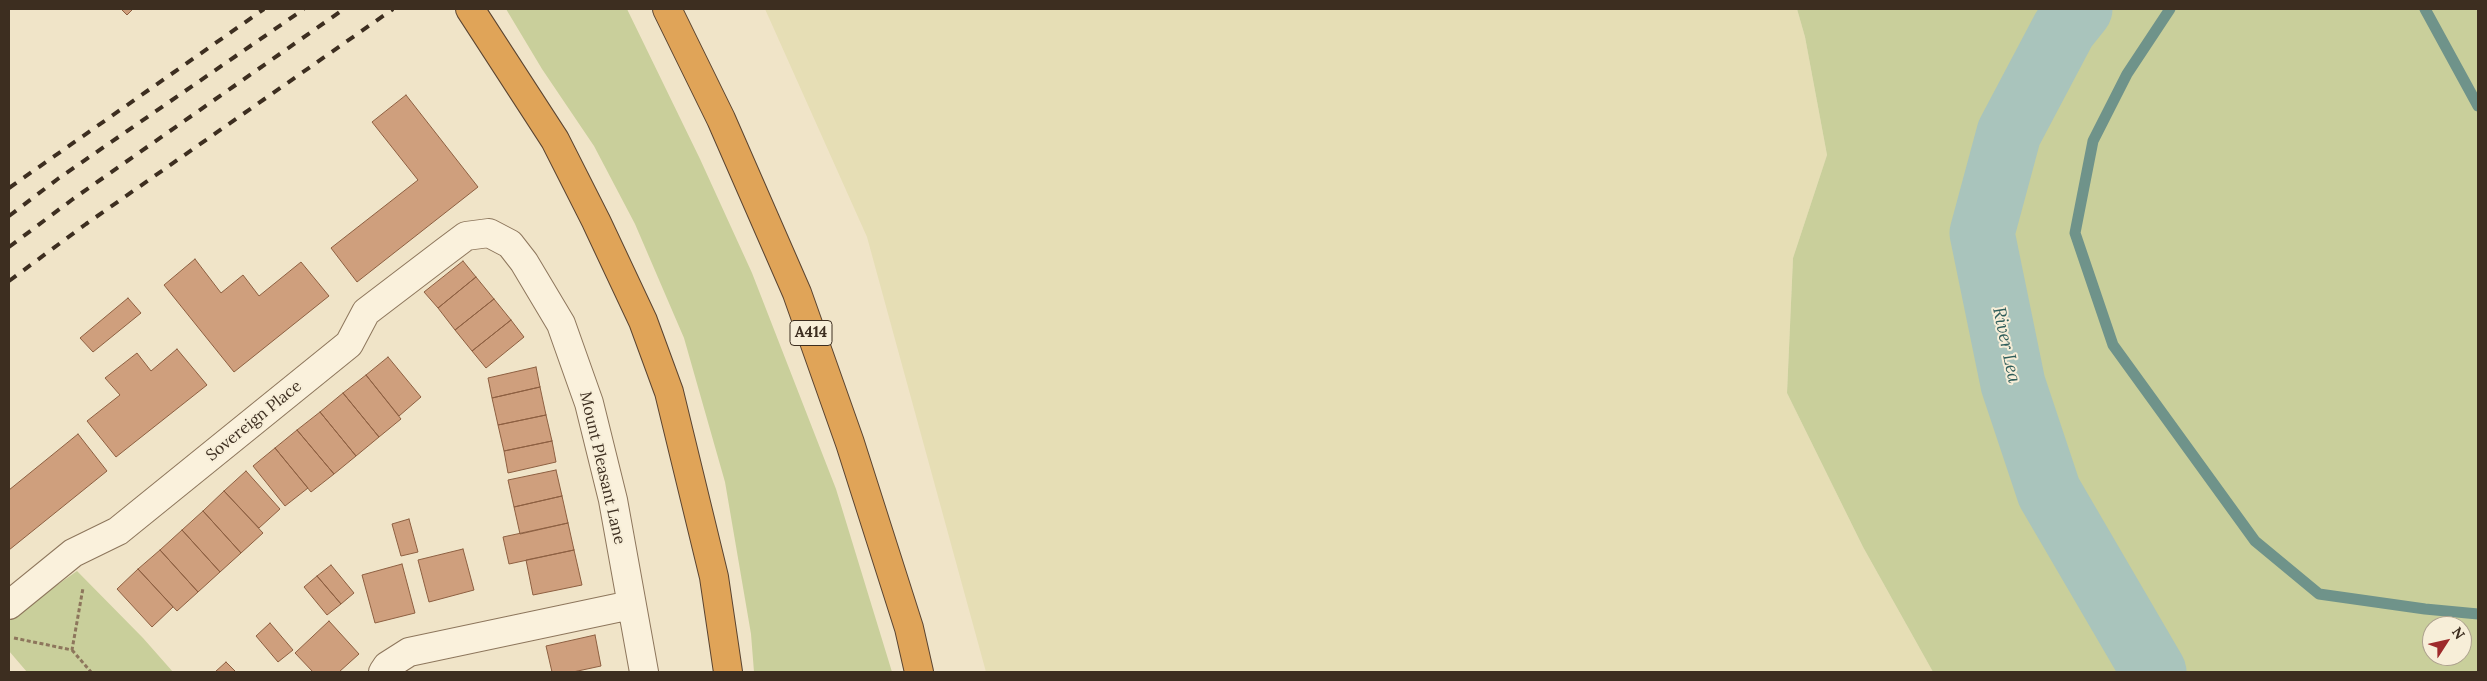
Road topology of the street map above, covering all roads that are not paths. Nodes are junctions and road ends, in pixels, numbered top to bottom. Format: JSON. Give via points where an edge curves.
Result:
{"nodes":[{"id":1,"x":470,"y":9,"type":"edge"},
{"id":2,"x":667,"y":9,"type":"edge"},
{"id":3,"x":489,"y":233,"type":"joint"},
{"id":4,"x":9,"y":605,"type":"edge"},
{"id":5,"x":631,"y":605,"type":"junction"},
{"id":6,"x":383,"y":672,"type":"edge"},
{"id":7,"x":644,"y":672,"type":"edge"},
{"id":8,"x":728,"y":672,"type":"edge"},
{"id":9,"x":919,"y":672,"type":"edge"}],
"edges":[{"from":1,"to":8,"type":"highway","via":[[555,140],[596,221],[653,348],[669,392],[714,576]]},
{"from":2,"to":9,"type":"highway","number":"A414","via":[[721,119],[797,292],[859,471],[909,628]]},
{"from":3,"to":4,"type":"street","name":"Sovereign Place","via":[[466,236],[366,312],[342,351],[118,531],[73,553]]},
{"from":3,"to":5,"type":"street","name":"Mount Pleasant Lane","via":[[515,250],[560,324],[594,423],[613,500]]},
{"from":5,"to":6,"type":"street","via":[[409,652]]},
{"from":5,"to":7,"type":"street","name":"Mount Pleasant Lane"}]}
